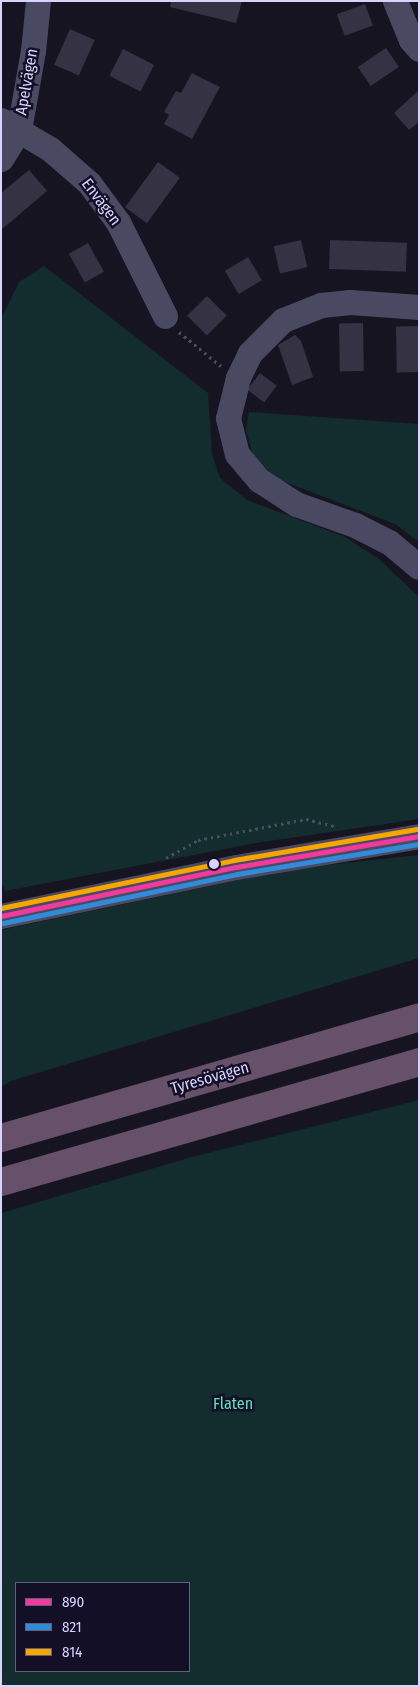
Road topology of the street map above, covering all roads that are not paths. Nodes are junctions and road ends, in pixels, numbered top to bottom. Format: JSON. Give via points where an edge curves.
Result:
{"nodes":[{"id":1,"x":38,"y":1,"type":"edge"},
{"id":2,"x":395,"y":1,"type":"edge"},
{"id":3,"x":419,"y":49,"type":"edge"},
{"id":4,"x":10,"y":125,"type":"edge"},
{"id":5,"x":1,"y":159,"type":"edge"},
{"id":6,"x":419,"y":307,"type":"edge"},
{"id":7,"x":165,"y":316,"type":"road end"},
{"id":8,"x":419,"y":566,"type":"edge"},
{"id":9,"x":419,"y":836,"type":"edge"},
{"id":10,"x":1,"y":916,"type":"edge"},
{"id":11,"x":419,"y":1017,"type":"edge"},
{"id":12,"x":419,"y":1062,"type":"edge"},
{"id":13,"x":1,"y":1138,"type":"edge"},
{"id":14,"x":1,"y":1182,"type":"edge"}],
"edges":[{"from":1,"to":4,"type":"street","name":"Apelvägen","via":[[33,52]]},
{"from":2,"to":3,"type":"street","via":[[411,40]]},
{"from":4,"to":5,"type":"street","name":"Apelvägen"},
{"from":4,"to":7,"type":"street","name":"Envägen","via":[[50,149],[89,183],[118,222]]},
{"from":6,"to":8,"type":"street","via":[[350,302],[320,305],[283,320],[250,353],[238,378],[228,418],[237,454],[259,480],[296,504],[355,524],[389,542]]},
{"from":9,"to":10,"type":"street","via":[[236,867]]},
{"from":11,"to":13,"type":"highway","name":"Tyresövägen"},
{"from":12,"to":14,"type":"highway"}]}
